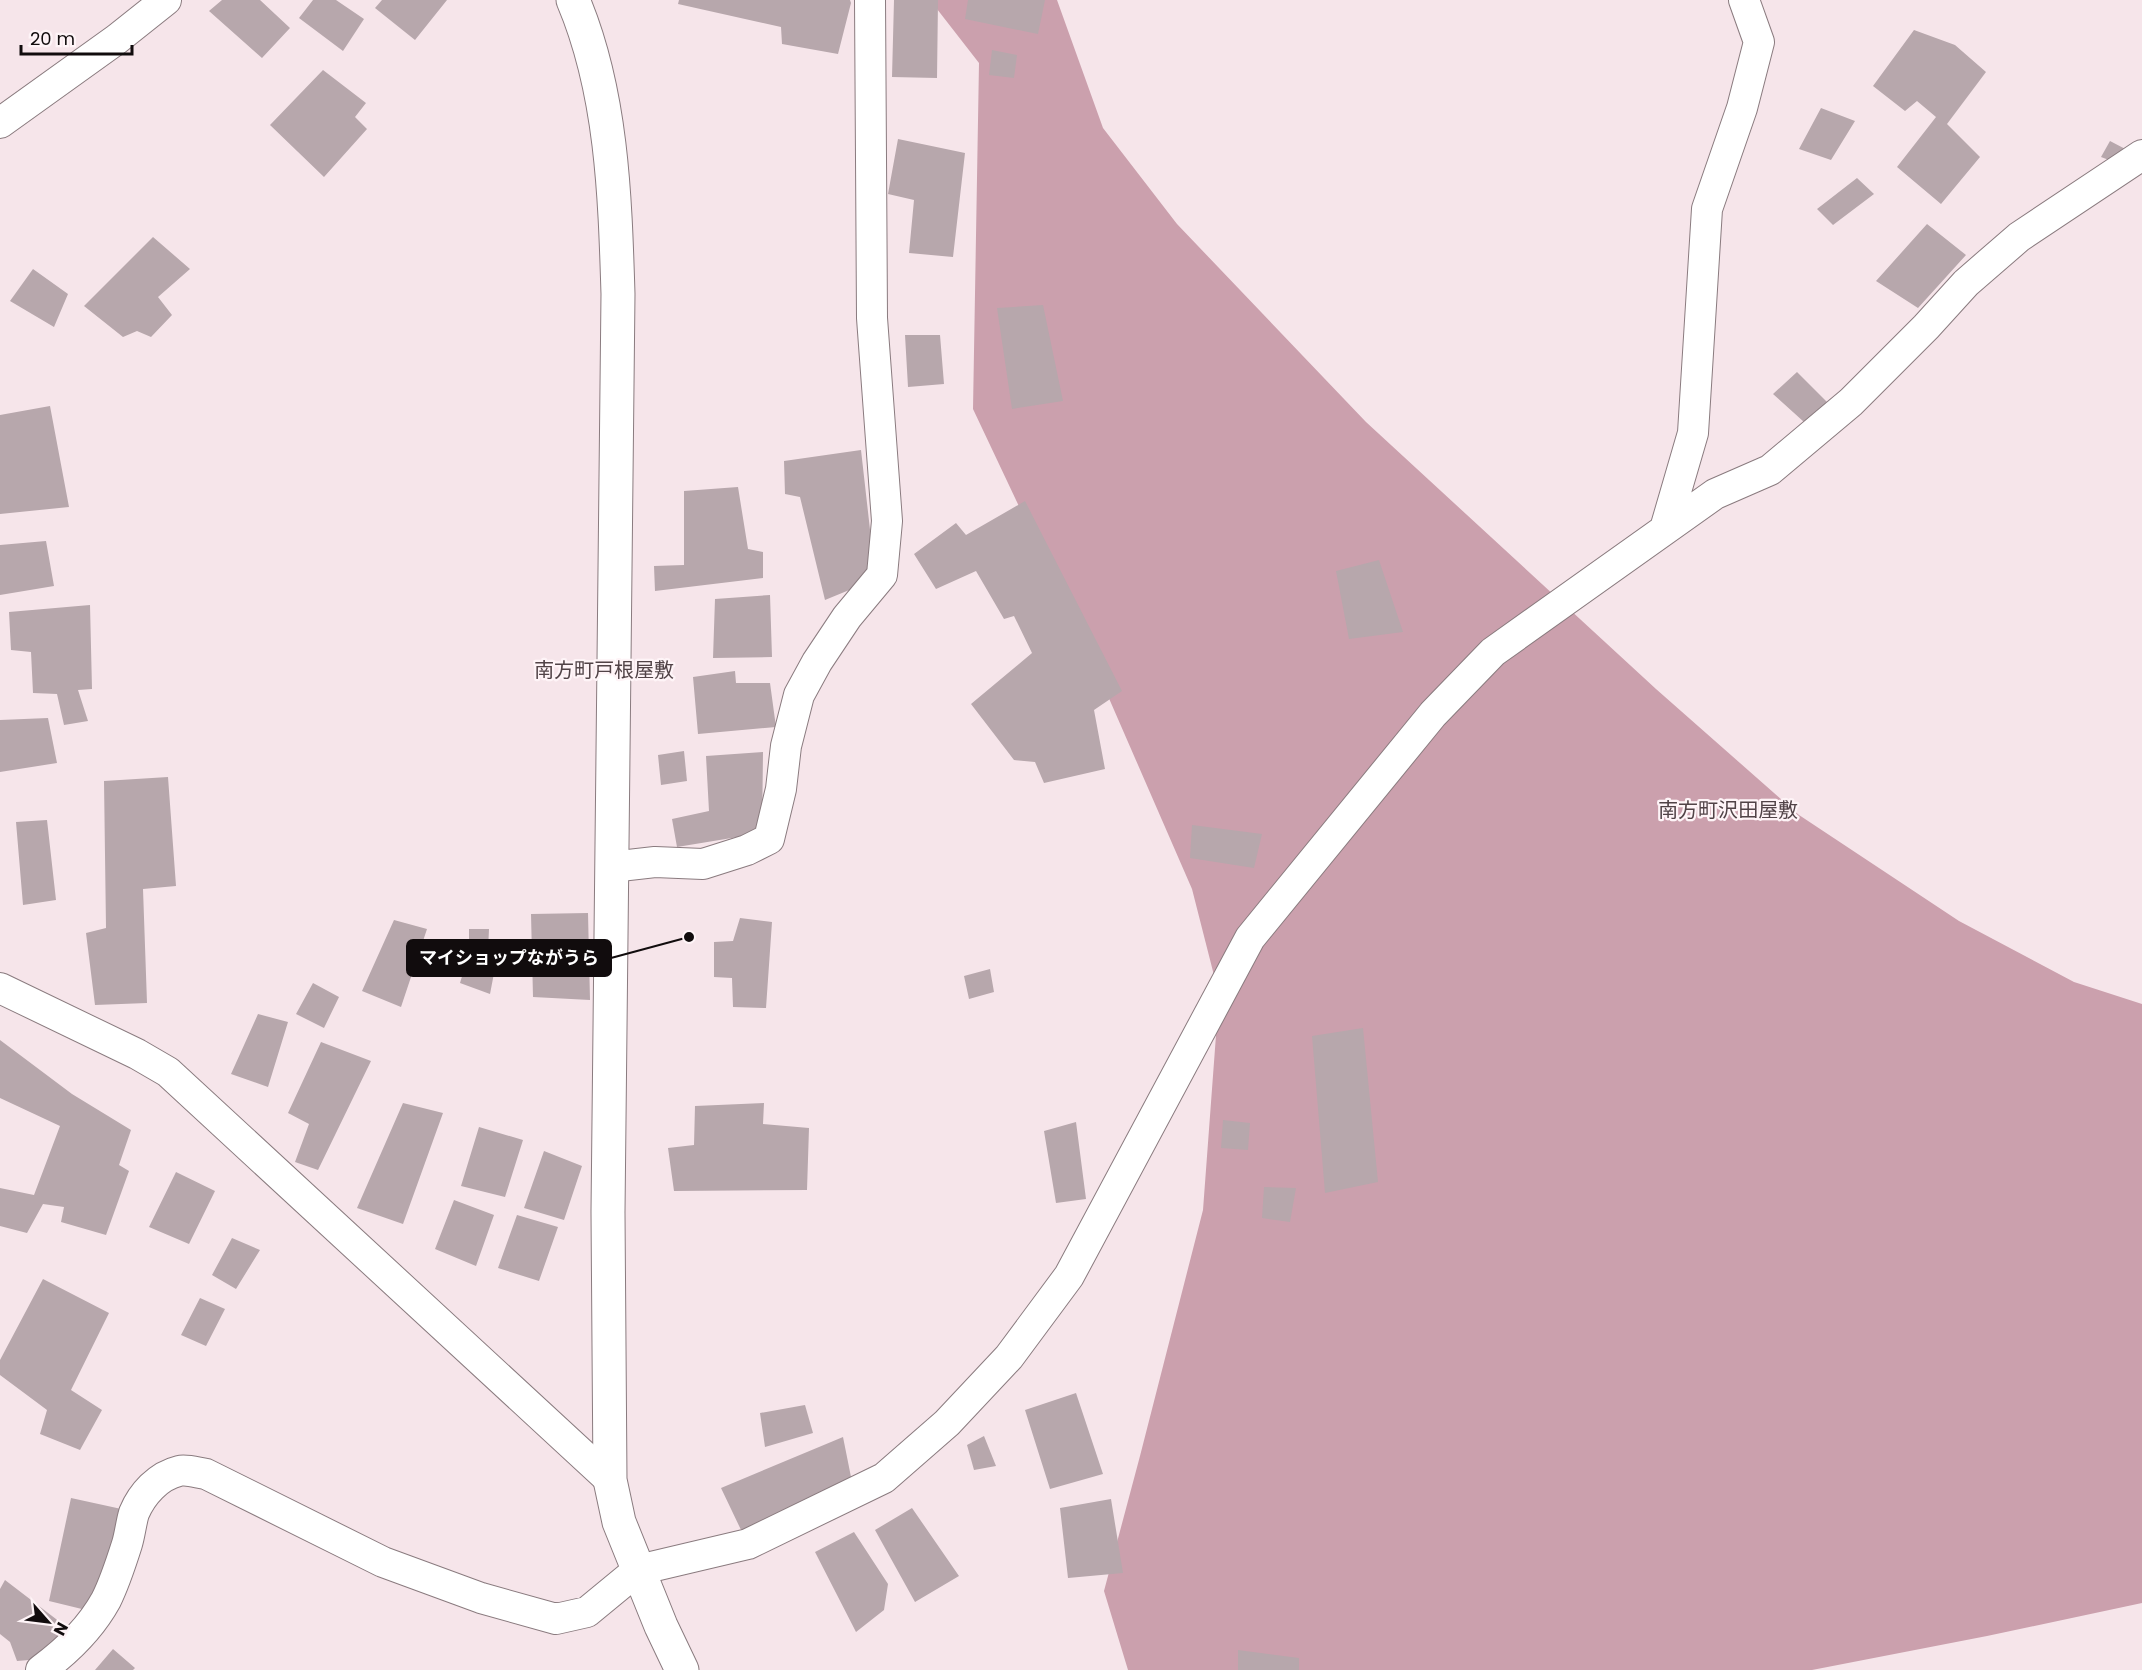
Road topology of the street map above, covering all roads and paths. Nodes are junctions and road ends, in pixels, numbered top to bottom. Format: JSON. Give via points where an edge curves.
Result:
{"nodes":[{"id":1,"x":166,"y":0,"type":"edge"},
{"id":2,"x":573,"y":0,"type":"edge"},
{"id":3,"x":870,"y":0,"type":"edge"},
{"id":4,"x":1744,"y":0,"type":"edge"},
{"id":5,"x":0,"y":123,"type":"edge"},
{"id":6,"x":2142,"y":155,"type":"edge"},
{"id":7,"x":1665,"y":529,"type":"junction"},
{"id":8,"x":611,"y":867,"type":"junction"},
{"id":9,"x":0,"y":988,"type":"edge"},
{"id":10,"x":610,"y":1480,"type":"junction"},
{"id":11,"x":638,"y":1570,"type":"junction"},
{"id":12,"x":41,"y":1670,"type":"edge"},
{"id":13,"x":682,"y":1670,"type":"edge"}],
"edges":[{"from":1,"to":5,"type":"street"},
{"from":2,"to":8,"type":"street","via":[[597,78],[615,211],[618,294]]},
{"from":3,"to":8,"type":"street","via":[[872,318],[887,521],[882,575],[847,617],[799,695],[768,839],[703,864],[655,862]]},
{"from":4,"to":7,"type":"street","via":[[1759,42],[1742,108],[1707,209],[1693,434]]},
{"from":6,"to":7,"type":"street","via":[[2019,237],[1966,283],[1851,402],[1770,470],[1715,494]]},
{"from":7,"to":11,"type":"street","via":[[1493,652],[1433,714],[1250,938],[1069,1276],[1009,1357],[947,1423],[884,1478],[748,1544]]},
{"from":8,"to":10,"type":"street"},
{"from":9,"to":10,"type":"street","via":[[168,1072]]},
{"from":10,"to":11,"type":"street","via":[[619,1522]]},
{"from":11,"to":12,"type":"street","via":[[588,1612],[556,1619],[481,1598],[383,1562],[206,1474],[181,1470],[152,1485],[142,1498],[120,1569],[105,1601],[87,1629]]},
{"from":11,"to":13,"type":"street"}]}
